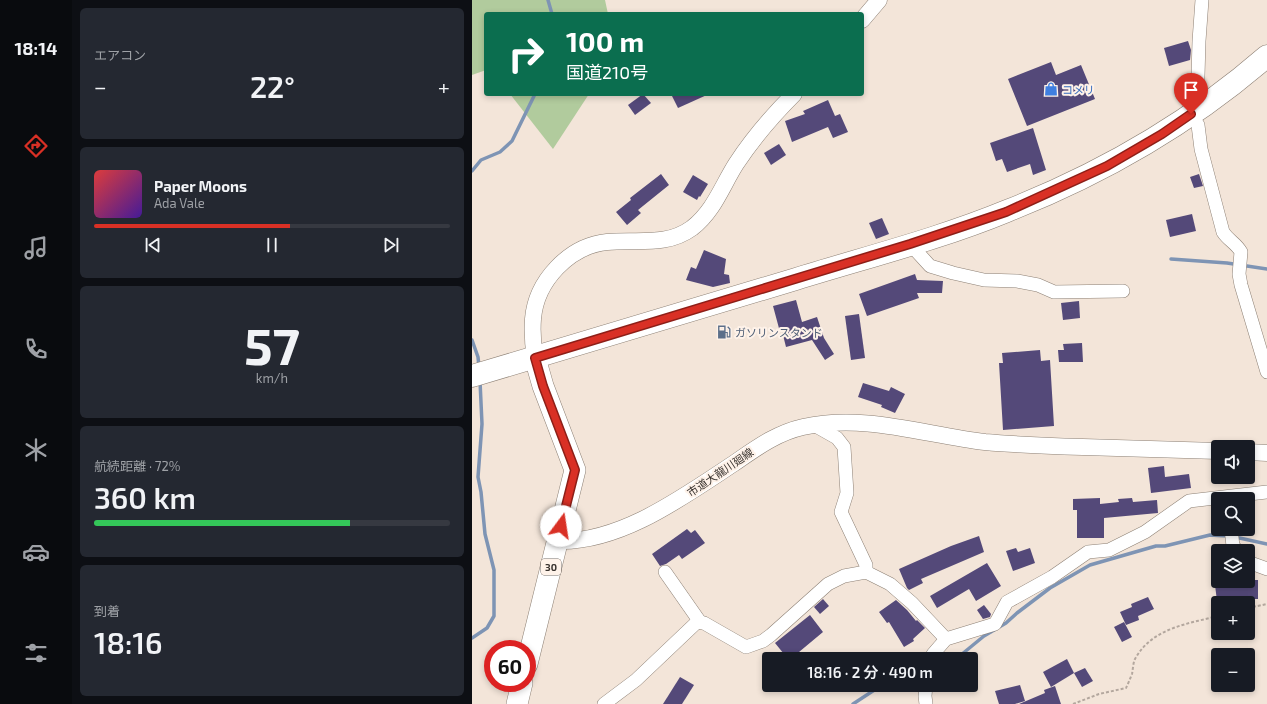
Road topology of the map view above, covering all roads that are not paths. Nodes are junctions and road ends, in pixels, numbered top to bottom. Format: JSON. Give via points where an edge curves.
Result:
{"nodes":[{"id":1,"x":879,"y":0,"type":"edge"},
{"id":2,"x":1202,"y":0,"type":"edge"},
{"id":3,"x":864,"y":18,"type":"edge"},
{"id":4,"x":1267,"y":56,"type":"edge"},
{"id":5,"x":792,"y":96,"type":"edge"},
{"id":6,"x":1194,"y":112,"type":"junction"},
{"id":7,"x":910,"y":244,"type":"junction"},
{"id":8,"x":1123,"y":291,"type":"dead end"},
{"id":9,"x":535,"y":358,"type":"junction"},
{"id":10,"x":1267,"y":372,"type":"edge"},
{"id":11,"x":472,"y":376,"type":"edge"},
{"id":12,"x":814,"y":425,"type":"junction"},
{"id":13,"x":1211,"y":451,"type":"edge"},
{"id":14,"x":1255,"y":452,"type":"edge"},
{"id":15,"x":1267,"y":453,"type":"edge"},
{"id":16,"x":1267,"y":492,"type":"edge"},
{"id":17,"x":1255,"y":494,"type":"edge"},
{"id":18,"x":1211,"y":499,"type":"edge"},
{"id":19,"x":558,"y":541,"type":"junction"},
{"id":20,"x":1255,"y":565,"type":"edge"},
{"id":21,"x":1267,"y":569,"type":"edge"},
{"id":22,"x":665,"y":572,"type":"dead end"},
{"id":23,"x":866,"y":572,"type":"junction"},
{"id":24,"x":700,"y":622,"type":"junction"},
{"id":25,"x":533,"y":640,"type":"edge"},
{"id":26,"x":946,"y":640,"type":"junction"},
{"id":27,"x":935,"y":652,"type":"edge"},
{"id":28,"x":520,"y":692,"type":"edge"},
{"id":29,"x":925,"y":692,"type":"edge"},
{"id":30,"x":517,"y":704,"type":"edge"},
{"id":31,"x":604,"y":704,"type":"edge"},
{"id":32,"x":926,"y":704,"type":"edge"}],
"edges":[{"from":1,"to":3,"type":"street"},
{"from":2,"to":6,"type":"street"},
{"from":4,"to":6,"type":"highway"},
{"from":5,"to":9,"type":"street","via":[[756,135],[711,209],[691,228],[668,240],[656,242],[606,242],[574,253],[562,262],[552,273],[536,302],[532,337]]},
{"from":6,"to":7,"type":"highway","via":[[1133,151],[1063,187],[1006,212]]},
{"from":6,"to":10,"type":"street","via":[[1223,232],[1228,240],[1240,248],[1240,285]]},
{"from":7,"to":8,"type":"street","via":[[930,266],[984,280],[1017,281],[1038,285],[1054,292]]},
{"from":7,"to":9,"type":"highway"},
{"from":9,"to":11,"type":"highway"},
{"from":9,"to":19,"type":"main road","number":"30","via":[[575,470]]},
{"from":12,"to":13,"type":"street","name":"市道大龍川廻線","via":[[855,422],[886,425],[1004,444]]},
{"from":12,"to":19,"type":"street","name":"市道大龍川廻線","via":[[782,433],[762,444],[648,517],[586,540]]},
{"from":12,"to":23,"type":"street","via":[[837,438],[844,447],[847,493],[841,512],[866,565]]},
{"from":14,"to":15,"type":"street"},
{"from":16,"to":17,"type":"street"},
{"from":18,"to":26,"type":"street","via":[[1189,501],[1145,532],[1109,550],[1088,552],[1052,577],[1007,602],[995,624]]},
{"from":19,"to":25,"type":"main road","number":"30"},
{"from":20,"to":21,"type":"street"},
{"from":22,"to":24,"type":"street"},
{"from":23,"to":24,"type":"street","via":[[844,576],[828,584],[767,638],[746,647]]},
{"from":23,"to":26,"type":"street","via":[[890,584],[912,603]]},
{"from":24,"to":31,"type":"street","via":[[636,680]]},
{"from":26,"to":27,"type":"street"},
{"from":28,"to":30,"type":"main road"},
{"from":29,"to":32,"type":"street"}]}
